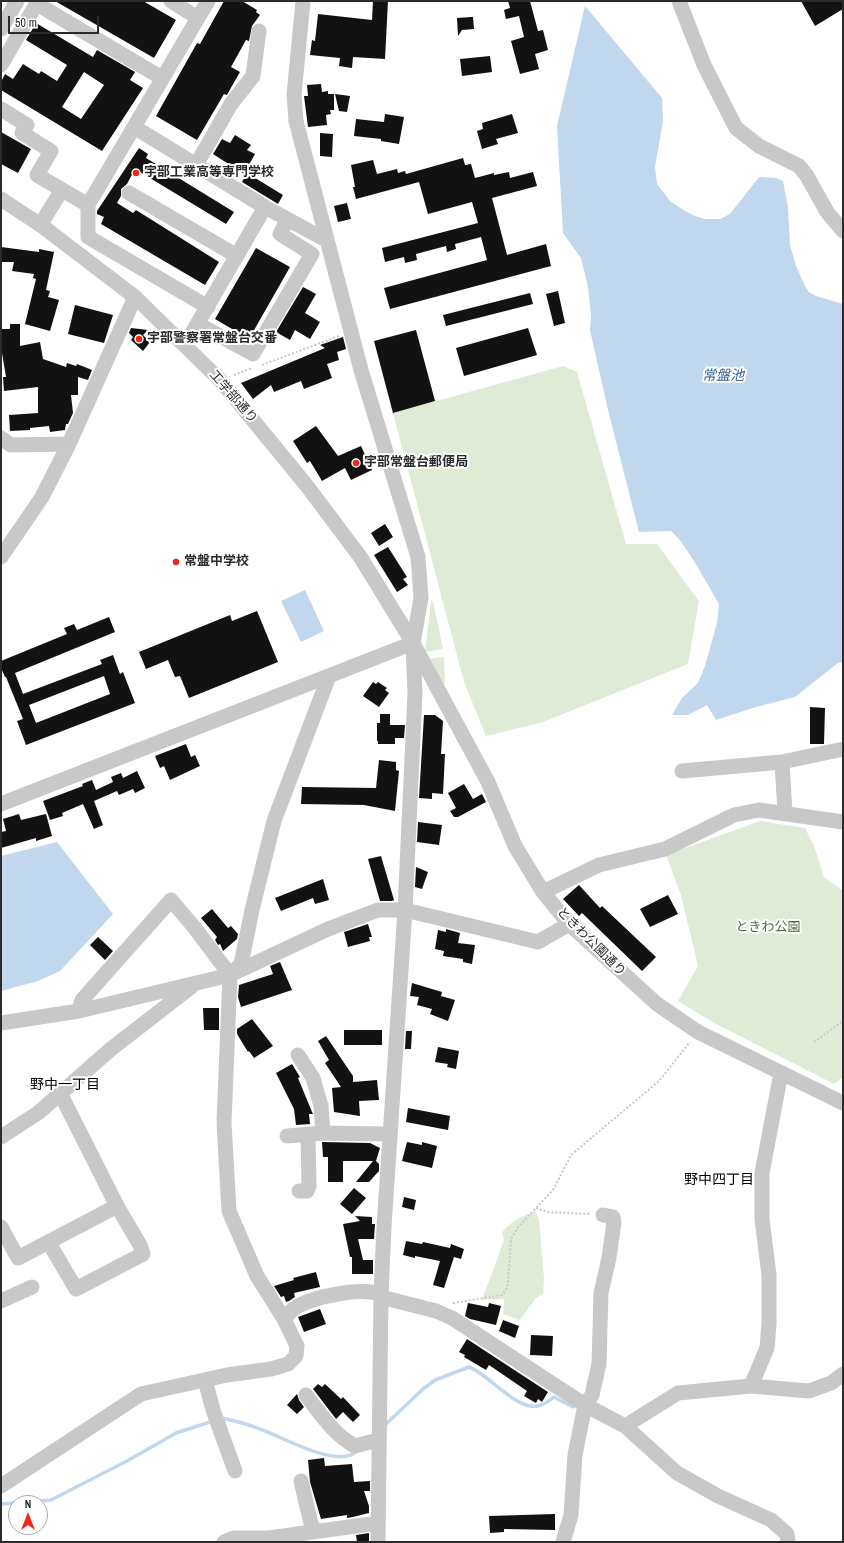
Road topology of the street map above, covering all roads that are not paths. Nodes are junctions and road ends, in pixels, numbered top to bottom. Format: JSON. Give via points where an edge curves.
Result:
{"nodes":[{"id":1,"x":171,"y":1,"type":"edge"},
{"id":2,"x":208,"y":1,"type":"edge"},
{"id":3,"x":303,"y":1,"type":"edge"},
{"id":4,"x":679,"y":1,"type":"edge"},
{"id":5,"x":15,"y":2,"type":"edge"},
{"id":6,"x":38,"y":2,"type":"edge"},
{"id":7,"x":198,"y":18,"type":"junction"},
{"id":8,"x":1,"y":29,"type":"edge"},
{"id":9,"x":259,"y":31,"type":"dead end"},
{"id":10,"x":1,"y":65,"type":"edge"},
{"id":11,"x":162,"y":78,"type":"junction"},
{"id":12,"x":1,"y":109,"type":"edge"},
{"id":13,"x":134,"y":127,"type":"junction"},
{"id":14,"x":196,"y":165,"type":"junction"},
{"id":15,"x":62,"y":190,"type":"junction"},
{"id":16,"x":129,"y":193,"type":"dead end"},
{"id":17,"x":1,"y":199,"type":"edge"},
{"id":18,"x":88,"y":205,"type":"junction"},
{"id":19,"x":265,"y":207,"type":"junction"},
{"id":20,"x":287,"y":220,"type":"junction"},
{"id":21,"x":40,"y":225,"type":"junction"},
{"id":22,"x":843,"y":232,"type":"edge"},
{"id":23,"x":326,"y":240,"type":"junction"},
{"id":24,"x":237,"y":256,"type":"junction"},
{"id":25,"x":135,"y":297,"type":"junction"},
{"id":26,"x":208,"y":307,"type":"junction"},
{"id":27,"x":198,"y":324,"type":"junction"},
{"id":28,"x":185,"y":344,"type":"junction"},
{"id":29,"x":1,"y":438,"type":"edge"},
{"id":30,"x":69,"y":444,"type":"junction"},
{"id":31,"x":1,"y":557,"type":"edge"},
{"id":32,"x":413,"y":643,"type":"junction"},
{"id":33,"x":329,"y":676,"type":"junction"},
{"id":34,"x":843,"y":749,"type":"edge"},
{"id":35,"x":782,"y":762,"type":"junction"},
{"id":36,"x":682,"y":770,"type":"dead end"},
{"id":37,"x":1,"y":804,"type":"edge"},
{"id":38,"x":785,"y":812,"type":"junction"},
{"id":39,"x":843,"y":822,"type":"edge"},
{"id":40,"x":543,"y":892,"type":"junction"},
{"id":41,"x":405,"y":910,"type":"junction"},
{"id":42,"x":569,"y":924,"type":"junction"},
{"id":43,"x":230,"y":975,"type":"junction"},
{"id":44,"x":195,"y":984,"type":"junction"},
{"id":45,"x":79,"y":1011,"type":"junction"},
{"id":46,"x":1,"y":1023,"type":"edge"},
{"id":47,"x":298,"y":1055,"type":"dead end"},
{"id":48,"x":781,"y":1072,"type":"junction"},
{"id":49,"x":60,"y":1093,"type":"junction"},
{"id":50,"x":843,"y":1103,"type":"edge"},
{"id":51,"x":323,"y":1133,"type":"junction"},
{"id":52,"x":308,"y":1134,"type":"junction"},
{"id":53,"x":389,"y":1134,"type":"junction"},
{"id":54,"x":287,"y":1136,"type":"dead end"},
{"id":55,"x":1,"y":1137,"type":"edge"},
{"id":56,"x":308,"y":1194,"type":"dead end"},
{"id":57,"x":117,"y":1206,"type":"junction"},
{"id":58,"x":603,"y":1215,"type":"road end"},
{"id":59,"x":1,"y":1227,"type":"edge"},
{"id":60,"x":49,"y":1243,"type":"junction"},
{"id":61,"x":32,"y":1287,"type":"dead end"},
{"id":62,"x":381,"y":1296,"type":"junction"},
{"id":63,"x":1,"y":1301,"type":"edge"},
{"id":64,"x":284,"y":1319,"type":"junction"},
{"id":65,"x":843,"y":1374,"type":"edge"},
{"id":66,"x":205,"y":1380,"type":"junction"},
{"id":67,"x":751,"y":1386,"type":"junction"},
{"id":68,"x":306,"y":1395,"type":"dead end"},
{"id":69,"x":585,"y":1405,"type":"junction"},
{"id":70,"x":625,"y":1426,"type":"junction"},
{"id":71,"x":378,"y":1440,"type":"junction"},
{"id":72,"x":237,"y":1465,"type":"dead end"},
{"id":73,"x":301,"y":1481,"type":"dead end"},
{"id":74,"x":1,"y":1486,"type":"edge"},
{"id":75,"x":378,"y":1523,"type":"junction"},
{"id":76,"x":313,"y":1532,"type":"junction"},
{"id":77,"x":228,"y":1536,"type":"edge"},
{"id":78,"x":378,"y":1542,"type":"edge"},
{"id":79,"x":563,"y":1542,"type":"edge"},
{"id":80,"x":788,"y":1542,"type":"edge"}],
"edges":[{"from":1,"to":7,"type":"street"},
{"from":2,"to":7,"type":"street"},
{"from":3,"to":23,"type":"street","via":[[294,88],[296,121]]},
{"from":4,"to":22,"type":"street","via":[[704,65],[736,128],[759,146],[799,166],[827,212]]},
{"from":5,"to":8,"type":"street"},
{"from":6,"to":10,"type":"street"},
{"from":6,"to":11,"type":"street"},
{"from":7,"to":11,"type":"street"},
{"from":9,"to":14,"type":"street","via":[[254,76],[231,104]]},
{"from":11,"to":13,"type":"street"},
{"from":12,"to":15,"type":"street","via":[[27,125],[22,134],[51,151],[37,175]]},
{"from":13,"to":14,"type":"street"},
{"from":13,"to":18,"type":"street"},
{"from":14,"to":19,"type":"street"},
{"from":15,"to":18,"type":"street"},
{"from":15,"to":21,"type":"street"},
{"from":16,"to":24,"type":"street"},
{"from":17,"to":21,"type":"street","name":"工学部通り"},
{"from":18,"to":26,"type":"street","via":[[88,237]]},
{"from":19,"to":20,"type":"street"},
{"from":19,"to":24,"type":"street"},
{"from":20,"to":23,"type":"street"},
{"from":20,"to":27,"type":"street","via":[[280,234],[312,254],[254,354]]},
{"from":21,"to":25,"type":"street","name":"工学部通り"},
{"from":23,"to":32,"type":"street","via":[[418,557],[421,598]]},
{"from":24,"to":26,"type":"street"},
{"from":25,"to":28,"type":"street","name":"工学部通り"},
{"from":25,"to":30,"type":"street"},
{"from":26,"to":27,"type":"street"},
{"from":27,"to":28,"type":"street"},
{"from":28,"to":32,"type":"street","name":"工学部通り","via":[[220,380],[307,486],[356,552]]},
{"from":29,"to":30,"type":"street","via":[[11,445]]},
{"from":30,"to":31,"type":"street","via":[[42,497]]},
{"from":32,"to":33,"type":"street"},
{"from":32,"to":40,"type":"street","name":"ときわ公園通り","via":[[488,782],[515,846]]},
{"from":32,"to":41,"type":"street","via":[[415,693]]},
{"from":33,"to":37,"type":"street"},
{"from":33,"to":43,"type":"street","via":[[274,821],[241,964]]},
{"from":34,"to":35,"type":"street"},
{"from":35,"to":36,"type":"street"},
{"from":35,"to":38,"type":"street"},
{"from":38,"to":39,"type":"street"},
{"from":38,"to":40,"type":"street","via":[[759,810],[734,815],[665,849],[599,865]]},
{"from":40,"to":42,"type":"street","name":"ときわ公園通り"},
{"from":41,"to":42,"type":"street","via":[[538,942]]},
{"from":41,"to":43,"type":"street","via":[[378,910],[328,929]]},
{"from":41,"to":53,"type":"street"},
{"from":42,"to":48,"type":"street","name":"ときわ公園通り","via":[[657,1004],[698,1032]]},
{"from":43,"to":44,"type":"street"},
{"from":43,"to":45,"type":"street","via":[[171,900],[82,1000]]},
{"from":43,"to":64,"type":"street","via":[[224,1123],[229,1211],[257,1276]]},
{"from":44,"to":45,"type":"street"},
{"from":44,"to":49,"type":"street","via":[[111,1049]]},
{"from":45,"to":46,"type":"street"},
{"from":47,"to":51,"type":"street","via":[[313,1078],[321,1106]]},
{"from":48,"to":50,"type":"street","name":"ときわ公園通り"},
{"from":48,"to":67,"type":"street","via":[[762,1173],[762,1219],[769,1276],[767,1348]]},
{"from":49,"to":55,"type":"street","via":[[38,1113]]},
{"from":49,"to":57,"type":"street"},
{"from":51,"to":52,"type":"street"},
{"from":51,"to":53,"type":"street"},
{"from":52,"to":54,"type":"street"},
{"from":52,"to":56,"type":"street"},
{"from":53,"to":62,"type":"street"},
{"from":57,"to":60,"type":"street"},
{"from":57,"to":60,"type":"street","via":[[143,1254],[76,1289]]},
{"from":58,"to":69,"type":"street","via":[[612,1217],[614,1222],[609,1258],[600,1293],[599,1364],[592,1395]]},
{"from":59,"to":60,"type":"street","via":[[18,1258]]},
{"from":61,"to":63,"type":"street"},
{"from":62,"to":64,"type":"street","via":[[376,1292],[364,1292],[331,1296],[298,1306]]},
{"from":62,"to":69,"type":"street","via":[[452,1318]]},
{"from":62,"to":71,"type":"street"},
{"from":64,"to":66,"type":"street","via":[[297,1346],[296,1356],[288,1364]]},
{"from":65,"to":67,"type":"street","via":[[831,1383],[809,1391]]},
{"from":66,"to":72,"type":"street","via":[[213,1410]]},
{"from":66,"to":74,"type":"street","via":[[141,1394]]},
{"from":67,"to":70,"type":"street","via":[[678,1393]]},
{"from":68,"to":71,"type":"street","via":[[326,1422],[347,1442],[355,1446]]},
{"from":69,"to":70,"type":"street"},
{"from":69,"to":79,"type":"street","via":[[575,1456],[571,1515]]},
{"from":70,"to":80,"type":"street","via":[[677,1473],[718,1496],[771,1520],[787,1534]]},
{"from":71,"to":75,"type":"street"},
{"from":73,"to":76,"type":"street"},
{"from":75,"to":76,"type":"street"},
{"from":75,"to":78,"type":"street"},
{"from":76,"to":77,"type":"street","via":[[269,1538]]}]}
